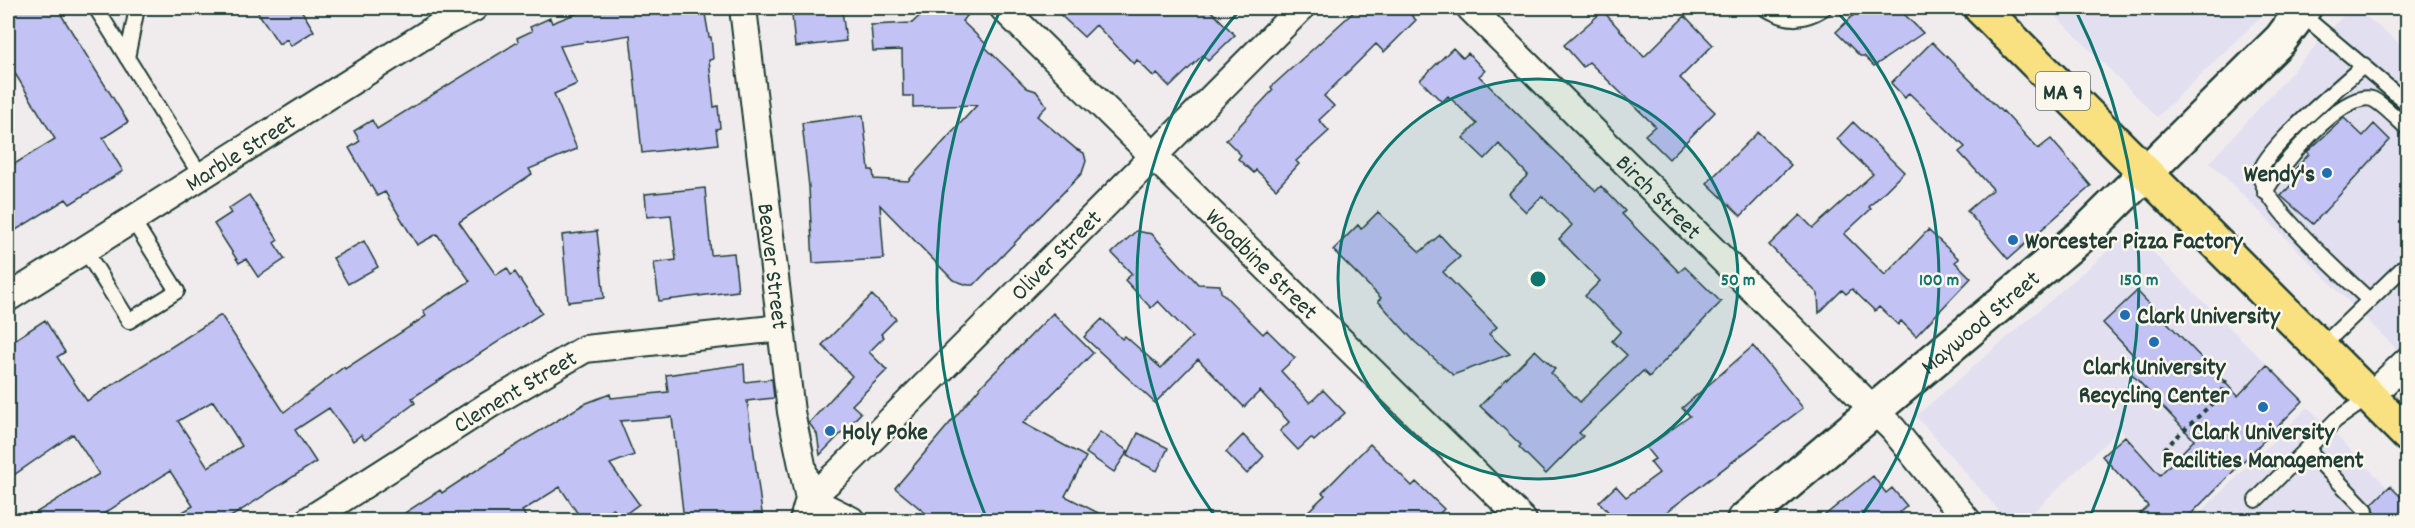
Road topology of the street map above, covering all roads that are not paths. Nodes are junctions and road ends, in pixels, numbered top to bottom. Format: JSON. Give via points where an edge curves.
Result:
{"nodes":[{"id":1,"x":96,"y":8,"type":"edge"},
{"id":2,"x":137,"y":8,"type":"edge"},
{"id":3,"x":474,"y":8,"type":"edge"},
{"id":4,"x":742,"y":8,"type":"edge"},
{"id":5,"x":1004,"y":8,"type":"edge"},
{"id":6,"x":1301,"y":8,"type":"edge"},
{"id":7,"x":1470,"y":8,"type":"edge"},
{"id":8,"x":1765,"y":8,"type":"edge"},
{"id":9,"x":1824,"y":8,"type":"edge"},
{"id":10,"x":1981,"y":8,"type":"edge"},
{"id":11,"x":2302,"y":10,"type":"edge"},
{"id":12,"x":127,"y":58,"type":"junction"},
{"id":13,"x":2364,"y":65,"type":"junction"},
{"id":14,"x":2408,"y":104,"type":"edge"},
{"id":15,"x":2408,"y":129,"type":"edge"},
{"id":16,"x":1153,"y":155,"type":"junction"},
{"id":17,"x":2146,"y":175,"type":"junction"},
{"id":18,"x":201,"y":176,"type":"junction"},
{"id":19,"x":2265,"y":192,"type":"junction"},
{"id":20,"x":132,"y":219,"type":"junction"},
{"id":21,"x":85,"y":250,"type":"junction"},
{"id":22,"x":2408,"y":263,"type":"edge"},
{"id":23,"x":8,"y":298,"type":"edge"},
{"id":24,"x":2369,"y":300,"type":"junction"},
{"id":25,"x":780,"y":328,"type":"junction"},
{"id":26,"x":2320,"y":348,"type":"junction"},
{"id":27,"x":2408,"y":360,"type":"edge"},
{"id":28,"x":2369,"y":397,"type":"junction"},
{"id":29,"x":1874,"y":411,"type":"junction"},
{"id":30,"x":2408,"y":435,"type":"edge"},
{"id":31,"x":2307,"y":449,"type":"junction"},
{"id":32,"x":2256,"y":500,"type":"dead end"},
{"id":33,"x":806,"y":510,"type":"edge"},
{"id":34,"x":2366,"y":510,"type":"dead end"},
{"id":35,"x":309,"y":520,"type":"edge"},
{"id":36,"x":851,"y":520,"type":"edge"},
{"id":37,"x":1523,"y":520,"type":"edge"},
{"id":38,"x":1744,"y":520,"type":"edge"},
{"id":39,"x":1967,"y":520,"type":"edge"}],
"edges":[{"from":1,"to":12,"type":"lane"},
{"from":2,"to":12,"type":"lane"},
{"from":3,"to":18,"type":"street","name":"Marble Street"},
{"from":4,"to":25,"type":"street","name":"Beaver Street"},
{"from":5,"to":16,"type":"street","name":"Woodbine Street"},
{"from":6,"to":16,"type":"street","name":"Oliver Street"},
{"from":7,"to":29,"type":"street","name":"Birch Street"},
{"from":8,"to":9,"type":"lane","via":[[1792,19],[1808,17]]},
{"from":10,"to":17,"type":"highway","number":"MA 9"},
{"from":11,"to":13,"type":"lane"},
{"from":11,"to":17,"type":"street","name":"Maywood Street","via":[[2281,39]]},
{"from":12,"to":18,"type":"lane"},
{"from":13,"to":14,"type":"lane"},
{"from":13,"to":19,"type":"lane","via":[[2264,161],[2260,174]]},
{"from":15,"to":19,"type":"lane","via":[[2374,99],[2347,103],[2319,126],[2272,178]]},
{"from":16,"to":33,"type":"street","name":"Oliver Street"},
{"from":16,"to":37,"type":"street","name":"Woodbine Street"},
{"from":17,"to":26,"type":"highway","number":"MA 9"},
{"from":17,"to":29,"type":"street","name":"Maywood Street","via":[[2086,232]]},
{"from":18,"to":20,"type":"street","name":"Marble Street"},
{"from":19,"to":24,"type":"lane"},
{"from":20,"to":21,"type":"street","name":"Marble Street"},
{"from":20,"to":21,"type":"lane","via":[[177,291],[129,321]]},
{"from":21,"to":23,"type":"street","name":"Marble Street"},
{"from":22,"to":24,"type":"lane"},
{"from":24,"to":26,"type":"lane"},
{"from":25,"to":33,"type":"street","name":"Beaver Street"},
{"from":25,"to":35,"type":"street","name":"Clement Street","via":[[585,349]]},
{"from":26,"to":28,"type":"highway","number":"MA 9"},
{"from":27,"to":28,"type":"street"},
{"from":28,"to":30,"type":"highway","number":"MA 9"},
{"from":28,"to":31,"type":"lane","via":[[2336,420]]},
{"from":29,"to":38,"type":"street","name":"Maywood Street"},
{"from":29,"to":39,"type":"street","name":"Birch Street"},
{"from":31,"to":32,"type":"lane"},
{"from":31,"to":34,"type":"lane"},
{"from":33,"to":36,"type":"street"}]}
